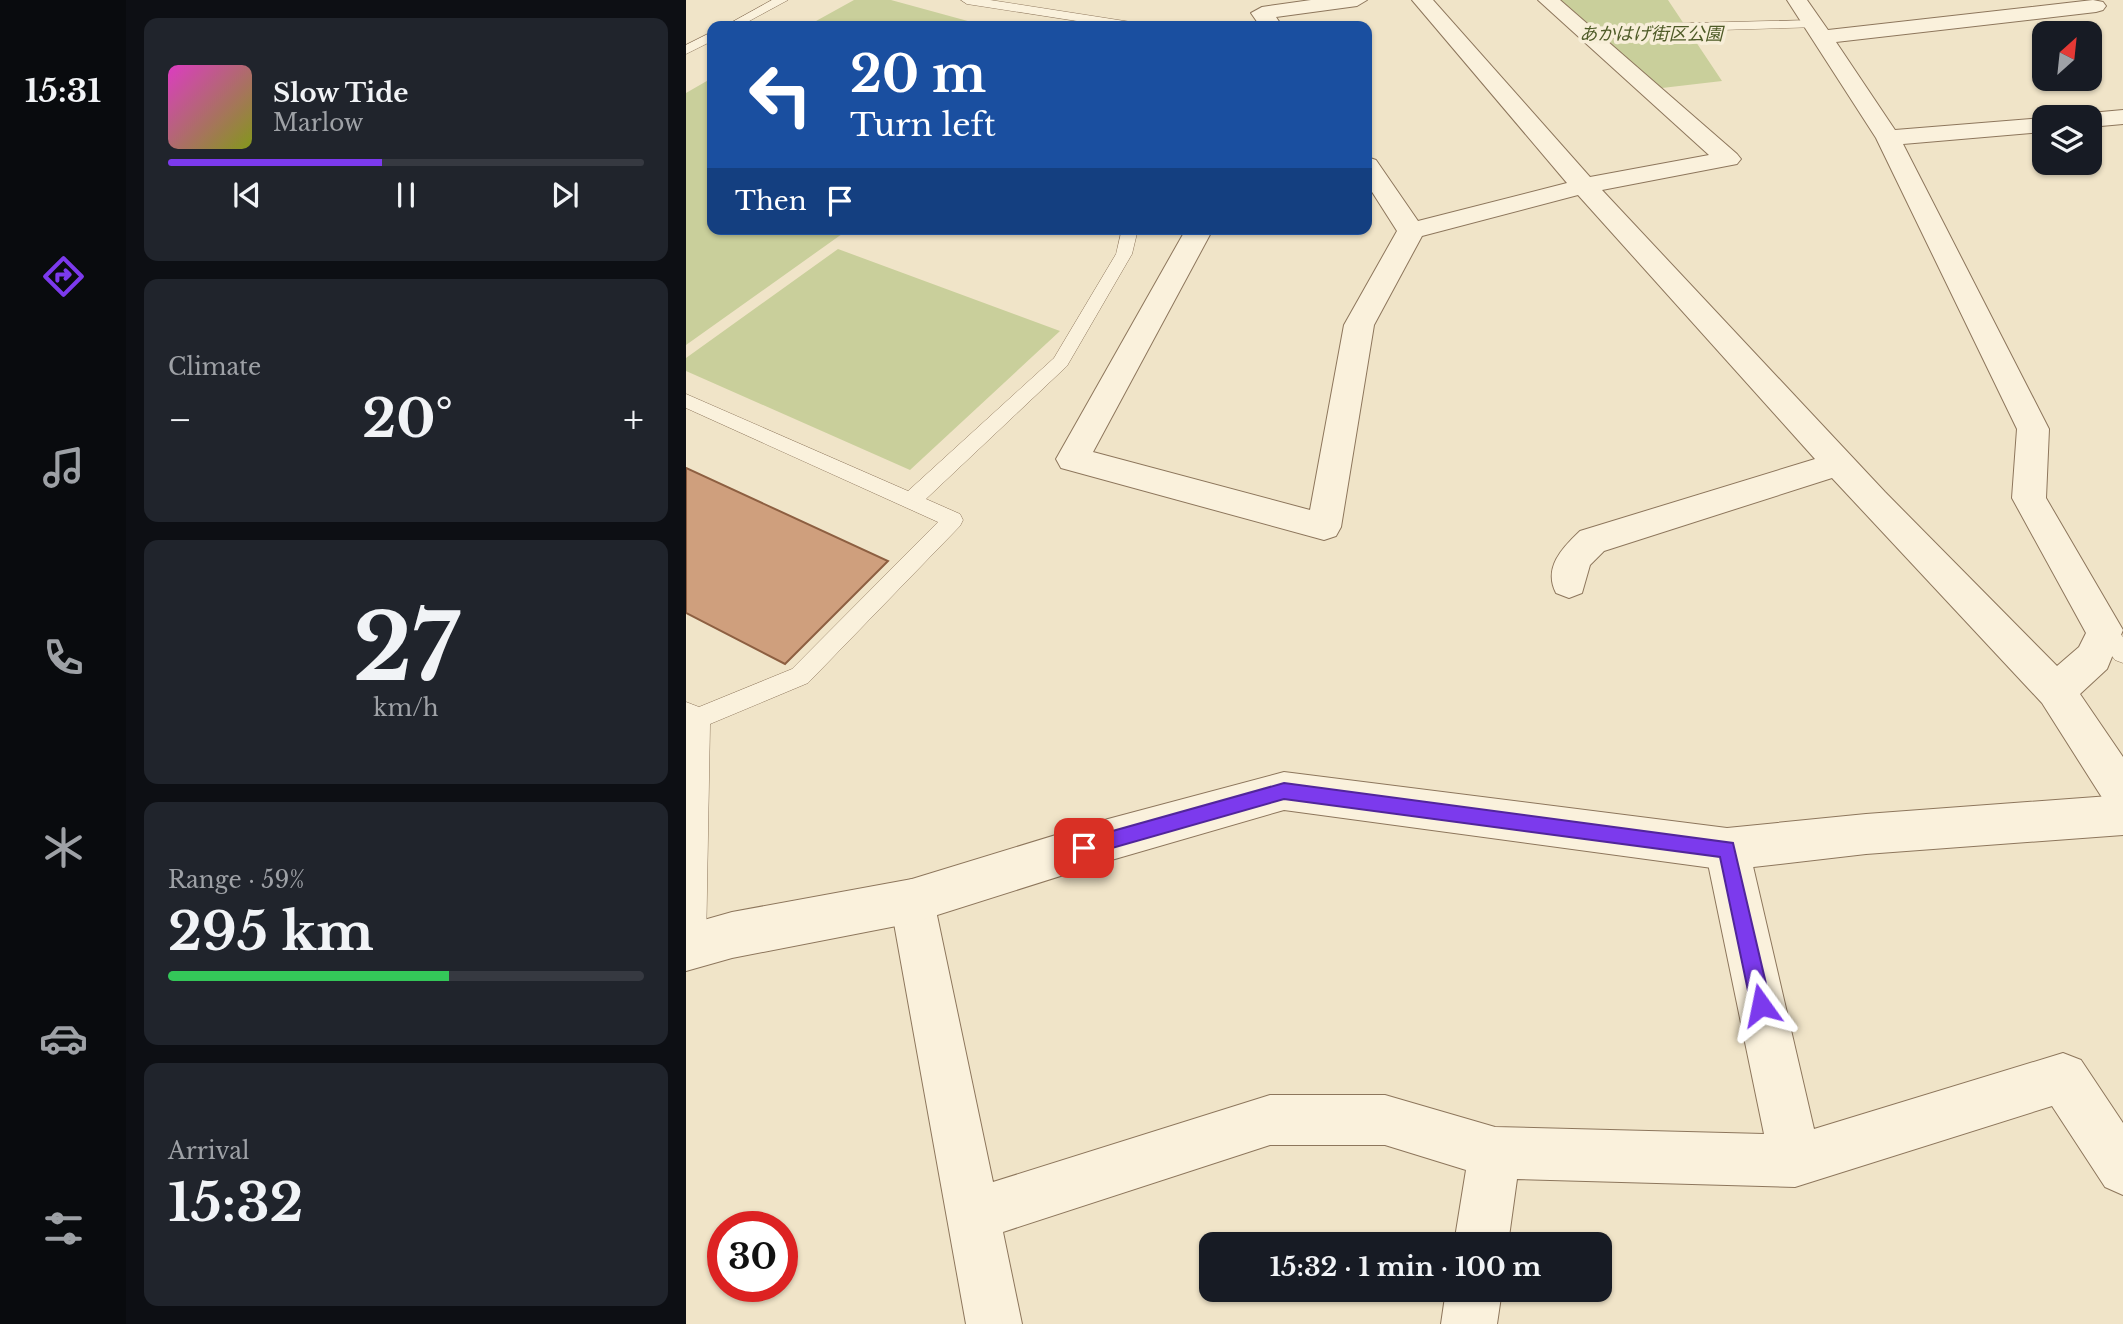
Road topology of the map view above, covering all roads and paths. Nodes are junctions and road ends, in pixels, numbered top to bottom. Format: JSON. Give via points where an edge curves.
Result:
{"nodes":[{"id":1,"x":782,"y":0,"type":"edge"},
{"id":2,"x":967,"y":0,"type":"edge"},
{"id":3,"x":1357,"y":0,"type":"edge"},
{"id":4,"x":1422,"y":0,"type":"edge"},
{"id":5,"x":1548,"y":0,"type":"edge"},
{"id":6,"x":1797,"y":0,"type":"edge"},
{"id":7,"x":1963,"y":0,"type":"edge"},
{"id":8,"x":2101,"y":7,"type":"edge"},
{"id":9,"x":1979,"y":18,"type":"junction"},
{"id":10,"x":741,"y":21,"type":"edge"},
{"id":11,"x":1099,"y":21,"type":"edge"},
{"id":12,"x":1268,"y":21,"type":"edge"},
{"id":13,"x":1819,"y":30,"type":"junction"},
{"id":14,"x":1589,"y":38,"type":"junction"},
{"id":15,"x":707,"y":39,"type":"edge"},
{"id":16,"x":686,"y":50,"type":"edge"},
{"id":17,"x":2123,"y":117,"type":"edge"},
{"id":18,"x":2102,"y":119,"type":"edge"},
{"id":19,"x":2032,"y":125,"type":"edge"},
{"id":20,"x":1888,"y":138,"type":"junction"},
{"id":21,"x":1372,"y":172,"type":"edge"},
{"id":22,"x":1584,"y":186,"type":"junction"},
{"id":23,"x":1411,"y":231,"type":"junction"},
{"id":24,"x":1129,"y":235,"type":"edge"},
{"id":25,"x":1196,"y":235,"type":"edge"},
{"id":26,"x":686,"y":400,"type":"edge"},
{"id":27,"x":1839,"y":464,"type":"junction"},
{"id":28,"x":911,"y":501,"type":"junction"},
{"id":29,"x":1569,"y":583,"type":"dead end"},
{"id":30,"x":2114,"y":642,"type":"edge"},
{"id":31,"x":2056,"y":691,"type":"junction"},
{"id":32,"x":692,"y":715,"type":"edge"},
{"id":33,"x":2123,"y":793,"type":"edge"},
{"id":34,"x":2123,"y":815,"type":"edge"},
{"id":35,"x":1727,"y":849,"type":"junction"},
{"id":36,"x":912,"y":901,"type":"junction"},
{"id":37,"x":689,"y":947,"type":"edge"},
{"id":38,"x":1495,"y":1153,"type":"junction"},
{"id":39,"x":1795,"y":1161,"type":"junction"},
{"id":40,"x":2123,"y":1169,"type":"edge"},
{"id":41,"x":974,"y":1215,"type":"junction"},
{"id":42,"x":1483,"y":1232,"type":"edge"},
{"id":43,"x":1473,"y":1302,"type":"edge"},
{"id":44,"x":994,"y":1324,"type":"edge"},
{"id":45,"x":1469,"y":1324,"type":"edge"}],
"edges":[{"from":1,"to":10,"type":"lane"},
{"from":2,"to":11,"type":"lane"},
{"from":3,"to":12,"type":"street","via":[[1262,13]]},
{"from":4,"to":22,"type":"street"},
{"from":5,"to":14,"type":"street"},
{"from":6,"to":13,"type":"street"},
{"from":7,"to":9,"type":"street"},
{"from":8,"to":9,"type":"street"},
{"from":9,"to":13,"type":"street"},
{"from":13,"to":14,"type":"lane","via":[[1653,28]]},
{"from":13,"to":20,"type":"street"},
{"from":14,"to":22,"type":"street","via":[[1728,159]]},
{"from":15,"to":16,"type":"lane"},
{"from":17,"to":18,"type":"street"},
{"from":19,"to":20,"type":"street"},
{"from":20,"to":30,"type":"street","via":[[2033,429],[2029,498]]},
{"from":21,"to":23,"type":"street"},
{"from":22,"to":23,"type":"street"},
{"from":22,"to":27,"type":"street"},
{"from":23,"to":25,"type":"street","via":[[1359,325],[1324,527],[1073,459]]},
{"from":24,"to":28,"type":"lane","via":[[1124,254],[1061,362]]},
{"from":26,"to":28,"type":"lane"},
{"from":27,"to":29,"type":"street","via":[[1592,541],[1573,559]]},
{"from":27,"to":31,"type":"street"},
{"from":28,"to":32,"type":"lane","via":[[953,520],[800,676]]},
{"from":30,"to":31,"type":"street"},
{"from":31,"to":33,"type":"street"},
{"from":32,"to":37,"type":"lane"},
{"from":34,"to":35,"type":"street"},
{"from":35,"to":36,"type":"street","via":[[1284,791]]},
{"from":35,"to":39,"type":"street"},
{"from":36,"to":37,"type":"street"},
{"from":36,"to":41,"type":"street"},
{"from":38,"to":39,"type":"street"},
{"from":38,"to":41,"type":"street","via":[[1385,1120],[1270,1120]]},
{"from":38,"to":42,"type":"street"},
{"from":39,"to":40,"type":"street","via":[[2063,1078]]},
{"from":41,"to":44,"type":"street"},
{"from":43,"to":45,"type":"street"}]}
